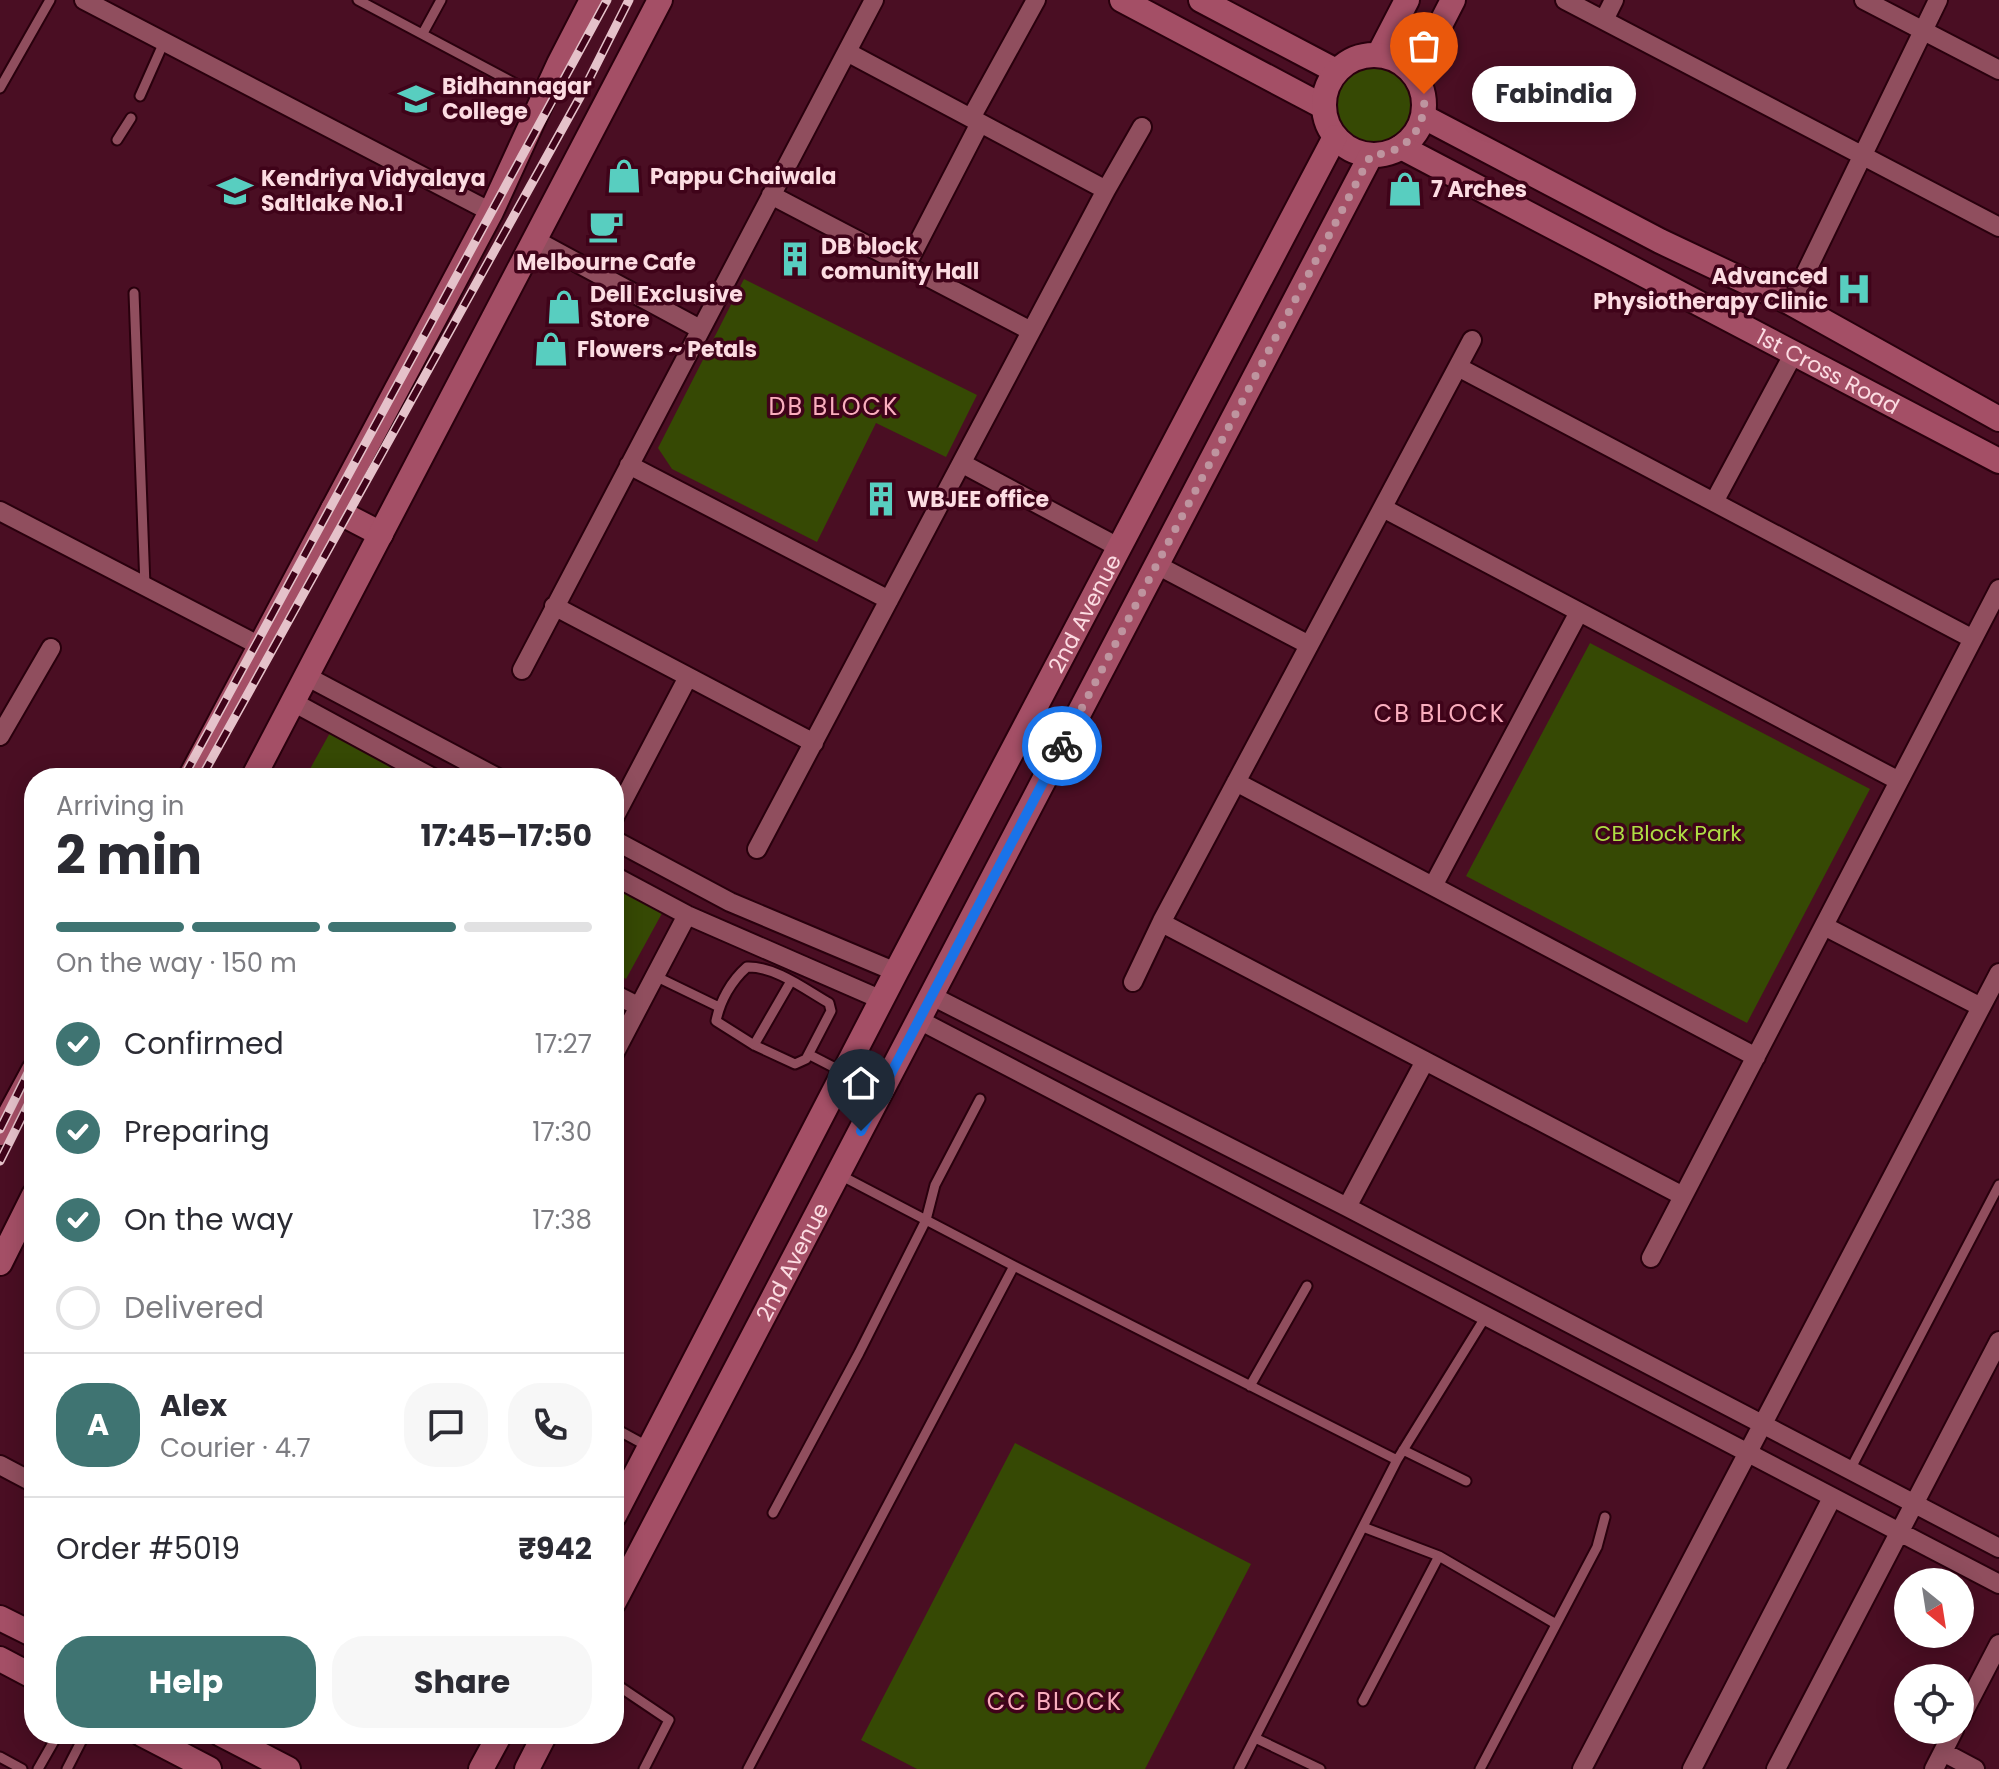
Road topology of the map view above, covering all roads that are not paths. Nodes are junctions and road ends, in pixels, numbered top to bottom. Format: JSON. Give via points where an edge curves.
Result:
{"nodes":[{"id":1,"x":50,"y":0,"type":"edge"},
{"id":2,"x":84,"y":0,"type":"edge"},
{"id":3,"x":358,"y":0,"type":"edge"},
{"id":4,"x":441,"y":0,"type":"edge"},
{"id":5,"x":592,"y":0,"type":"edge"},
{"id":6,"x":660,"y":0,"type":"edge"},
{"id":7,"x":874,"y":0,"type":"edge"},
{"id":8,"x":1036,"y":0,"type":"edge"},
{"id":9,"x":1122,"y":0,"type":"edge"},
{"id":10,"x":1201,"y":0,"type":"edge"},
{"id":11,"x":1407,"y":0,"type":"edge"},
{"id":12,"x":1453,"y":0,"type":"edge"},
{"id":13,"x":1565,"y":0,"type":"edge"},
{"id":14,"x":1614,"y":0,"type":"edge"},
{"id":15,"x":1864,"y":0,"type":"edge"},
{"id":16,"x":1938,"y":0,"type":"edge"},
{"id":17,"x":1604,"y":20,"type":"junction"},
{"id":18,"x":1921,"y":30,"type":"junction"},
{"id":19,"x":423,"y":33,"type":"junction"},
{"id":20,"x":164,"y":42,"type":"junction"},
{"id":21,"x":847,"y":52,"type":"junction"},
{"id":22,"x":1379,"y":54,"type":"junction"},
{"id":23,"x":1999,"y":70,"type":"edge"},
{"id":24,"x":1336,"y":71,"type":"junction"},
{"id":25,"x":1415,"y":74,"type":"junction"},
{"id":26,"x":0,"y":88,"type":"edge"},
{"id":27,"x":140,"y":96,"type":"dead end"},
{"id":28,"x":543,"y":99,"type":"junction"},
{"id":29,"x":1324,"y":107,"type":"junction"},
{"id":30,"x":1424,"y":117,"type":"junction"},
{"id":31,"x":131,"y":118,"type":"dead end"},
{"id":32,"x":976,"y":120,"type":"junction"},
{"id":33,"x":1142,"y":127,"type":"dead end"},
{"id":34,"x":1335,"y":137,"type":"junction"},
{"id":35,"x":117,"y":140,"type":"dead end"},
{"id":36,"x":1401,"y":147,"type":"junction"},
{"id":37,"x":1371,"y":155,"type":"junction"},
{"id":38,"x":1861,"y":155,"type":"junction"},
{"id":39,"x":1106,"y":190,"type":"junction"},
{"id":40,"x":771,"y":195,"type":"junction"},
{"id":41,"x":491,"y":212,"type":"junction"},
{"id":42,"x":1999,"y":227,"type":"edge"},
{"id":43,"x":535,"y":240,"type":"junction"},
{"id":44,"x":1660,"y":241,"type":"junction"},
{"id":45,"x":906,"y":266,"type":"junction"},
{"id":46,"x":1644,"y":275,"type":"junction"},
{"id":47,"x":134,"y":293,"type":"dead end"},
{"id":48,"x":1791,"y":303,"type":"junction"},
{"id":49,"x":700,"y":329,"type":"junction"},
{"id":50,"x":1031,"y":331,"type":"junction"},
{"id":51,"x":1472,"y":340,"type":"dead end"},
{"id":52,"x":1794,"y":353,"type":"junction"},
{"id":53,"x":1458,"y":367,"type":"junction"},
{"id":54,"x":1999,"y":419,"type":"edge"},
{"id":55,"x":1999,"y":461,"type":"edge"},
{"id":56,"x":963,"y":464,"type":"junction"},
{"id":57,"x":629,"y":465,"type":"junction"},
{"id":58,"x":1714,"y":502,"type":"junction"},
{"id":59,"x":1383,"y":508,"type":"junction"},
{"id":60,"x":333,"y":509,"type":"junction"},
{"id":61,"x":0,"y":511,"type":"edge"},
{"id":62,"x":381,"y":534,"type":"junction"},
{"id":63,"x":1120,"y":548,"type":"junction"},
{"id":64,"x":1157,"y":565,"type":"junction"},
{"id":65,"x":145,"y":586,"type":"junction"},
{"id":66,"x":1999,"y":589,"type":"edge"},
{"id":67,"x":889,"y":600,"type":"junction"},
{"id":68,"x":554,"y":606,"type":"junction"},
{"id":69,"x":1579,"y":612,"type":"junction"},
{"id":70,"x":1973,"y":639,"type":"junction"},
{"id":71,"x":1309,"y":645,"type":"junction"},
{"id":72,"x":262,"y":647,"type":"junction"},
{"id":73,"x":51,"y":648,"type":"dead end"},
{"id":74,"x":522,"y":670,"type":"dead end"},
{"id":75,"x":306,"y":676,"type":"junction"},
{"id":76,"x":688,"y":677,"type":"junction"},
{"id":77,"x":293,"y":702,"type":"junction"},
{"id":78,"x":5,"y":712,"type":"edge"},
{"id":79,"x":0,"y":736,"type":"edge"},
{"id":80,"x":814,"y":743,"type":"junction"},
{"id":81,"x":195,"y":768,"type":"edge"},
{"id":82,"x":258,"y":768,"type":"edge"},
{"id":83,"x":415,"y":768,"type":"edge"},
{"id":84,"x":479,"y":768,"type":"edge"},
{"id":85,"x":1899,"y":781,"type":"junction"},
{"id":86,"x":1236,"y":782,"type":"junction"},
{"id":87,"x":624,"y":799,"type":"edge"},
{"id":88,"x":624,"y":845,"type":"edge"},
{"id":89,"x":757,"y":849,"type":"dead end"},
{"id":90,"x":666,"y":868,"type":"junction"},
{"id":91,"x":624,"y":881,"type":"edge"},
{"id":92,"x":1433,"y":886,"type":"junction"},
{"id":93,"x":652,"y":896,"type":"junction"},
{"id":94,"x":687,"y":915,"type":"junction"},
{"id":95,"x":1162,"y":923,"type":"junction"},
{"id":96,"x":1824,"y":926,"type":"junction"},
{"id":97,"x":896,"y":972,"type":"junction"},
{"id":98,"x":1999,"y":973,"type":"edge"},
{"id":99,"x":655,"y":976,"type":"junction"},
{"id":100,"x":791,"y":981,"type":"junction"},
{"id":101,"x":1133,"y":982,"type":"dead end"},
{"id":102,"x":930,"y":995,"type":"junction"},
{"id":103,"x":624,"y":999,"type":"edge"},
{"id":104,"x":882,"y":1000,"type":"junction"},
{"id":105,"x":638,"y":1006,"type":"junction"},
{"id":106,"x":719,"y":1007,"type":"junction"},
{"id":107,"x":1981,"y":1007,"type":"junction"},
{"id":108,"x":919,"y":1020,"type":"junction"},
{"id":109,"x":624,"y":1034,"type":"edge"},
{"id":110,"x":754,"y":1045,"type":"junction"},
{"id":111,"x":810,"y":1055,"type":"junction"},
{"id":112,"x":1756,"y":1057,"type":"junction"},
{"id":113,"x":1425,"y":1061,"type":"junction"},
{"id":114,"x":840,"y":1081,"type":"junction"},
{"id":115,"x":24,"y":1089,"type":"edge"},
{"id":116,"x":980,"y":1099,"type":"dead end"},
{"id":117,"x":872,"y":1109,"type":"junction"},
{"id":118,"x":0,"y":1133,"type":"edge"},
{"id":119,"x":838,"y":1174,"type":"junction"},
{"id":120,"x":1999,"y":1185,"type":"edge"},
{"id":121,"x":1683,"y":1196,"type":"junction"},
{"id":122,"x":1347,"y":1207,"type":"junction"},
{"id":123,"x":24,"y":1215,"type":"edge"},
{"id":124,"x":926,"y":1220,"type":"junction"},
{"id":125,"x":1651,"y":1258,"type":"dead end"},
{"id":126,"x":0,"y":1263,"type":"edge"},
{"id":127,"x":1014,"y":1266,"type":"junction"},
{"id":128,"x":1481,"y":1277,"type":"junction"},
{"id":129,"x":1307,"y":1286,"type":"dead end"},
{"id":130,"x":1469,"y":1306,"type":"junction"},
{"id":131,"x":1486,"y":1315,"type":"junction"},
{"id":132,"x":1999,"y":1341,"type":"edge"},
{"id":133,"x":1250,"y":1386,"type":"junction"},
{"id":134,"x":1763,"y":1425,"type":"junction"},
{"id":135,"x":624,"y":1433,"type":"edge"},
{"id":136,"x":650,"y":1447,"type":"junction"},
{"id":137,"x":1403,"y":1450,"type":"junction"},
{"id":138,"x":1749,"y":1453,"type":"junction"},
{"id":139,"x":1397,"y":1460,"type":"junction"},
{"id":140,"x":0,"y":1465,"type":"edge"},
{"id":141,"x":1850,"y":1470,"type":"junction"},
{"id":142,"x":24,"y":1478,"type":"edge"},
{"id":143,"x":1466,"y":1481,"type":"dead end"},
{"id":144,"x":624,"y":1497,"type":"edge"},
{"id":145,"x":1832,"y":1498,"type":"junction"},
{"id":146,"x":1914,"y":1504,"type":"junction"},
{"id":147,"x":773,"y":1513,"type":"dead end"},
{"id":148,"x":1605,"y":1517,"type":"dead end"},
{"id":149,"x":1363,"y":1527,"type":"junction"},
{"id":150,"x":1900,"y":1532,"type":"junction"},
{"id":151,"x":1999,"y":1548,"type":"edge"},
{"id":152,"x":1439,"y":1556,"type":"junction"},
{"id":153,"x":624,"y":1583,"type":"edge"},
{"id":154,"x":1999,"y":1584,"type":"edge"},
{"id":155,"x":0,"y":1618,"type":"edge"},
{"id":156,"x":1556,"y":1624,"type":"junction"},
{"id":157,"x":24,"y":1630,"type":"edge"},
{"id":158,"x":1999,"y":1644,"type":"edge"},
{"id":159,"x":0,"y":1659,"type":"edge"},
{"id":160,"x":24,"y":1672,"type":"edge"},
{"id":161,"x":624,"y":1690,"type":"edge"},
{"id":162,"x":1974,"y":1692,"type":"edge"},
{"id":163,"x":1363,"y":1701,"type":"dead end"},
{"id":164,"x":1255,"y":1738,"type":"junction"},
{"id":165,"x":52,"y":1744,"type":"edge"},
{"id":166,"x":80,"y":1744,"type":"edge"},
{"id":167,"x":160,"y":1744,"type":"edge"},
{"id":168,"x":257,"y":1744,"type":"edge"},
{"id":169,"x":495,"y":1744,"type":"edge"},
{"id":170,"x":540,"y":1744,"type":"edge"},
{"id":171,"x":0,"y":1757,"type":"edge"},
{"id":172,"x":1938,"y":1761,"type":"edge"},
{"id":173,"x":203,"y":1768,"type":"edge"},
{"id":174,"x":22,"y":1769,"type":"edge"},
{"id":175,"x":38,"y":1769,"type":"edge"},
{"id":176,"x":67,"y":1769,"type":"edge"},
{"id":177,"x":288,"y":1769,"type":"edge"},
{"id":178,"x":481,"y":1769,"type":"edge"},
{"id":179,"x":527,"y":1769,"type":"edge"},
{"id":180,"x":644,"y":1769,"type":"edge"},
{"id":181,"x":748,"y":1769,"type":"edge"},
{"id":182,"x":1239,"y":1769,"type":"edge"},
{"id":183,"x":1320,"y":1769,"type":"edge"},
{"id":184,"x":1480,"y":1769,"type":"edge"},
{"id":185,"x":1582,"y":1769,"type":"edge"},
{"id":186,"x":1692,"y":1769,"type":"edge"},
{"id":187,"x":1776,"y":1769,"type":"edge"},
{"id":188,"x":1975,"y":1769,"type":"edge"}],
"edges":[{"from":1,"to":26,"type":"lane"},
{"from":2,"to":20,"type":"street"},
{"from":3,"to":19,"type":"lane"},
{"from":4,"to":19,"type":"lane"},
{"from":5,"to":28,"type":"street"},
{"from":6,"to":43,"type":"street"},
{"from":7,"to":21,"type":"street"},
{"from":8,"to":32,"type":"street"},
{"from":9,"to":29,"type":"street"},
{"from":10,"to":24,"type":"street"},
{"from":11,"to":22,"type":"street"},
{"from":12,"to":25,"type":"street"},
{"from":13,"to":17,"type":"street"},
{"from":14,"to":17,"type":"street"},
{"from":15,"to":18,"type":"street"},
{"from":16,"to":18,"type":"street"},
{"from":17,"to":38,"type":"street"},
{"from":18,"to":23,"type":"street"},
{"from":18,"to":38,"type":"street"},
{"from":19,"to":28,"type":"lane"},
{"from":20,"to":27,"type":"lane"},
{"from":20,"to":41,"type":"street"},
{"from":21,"to":32,"type":"street"},
{"from":21,"to":40,"type":"street"},
{"from":22,"to":24,"type":"street","via":[[1356,58]]},
{"from":22,"to":25,"type":"street","via":[[1399,60]]},
{"from":24,"to":29,"type":"street"},
{"from":25,"to":30,"type":"street","via":[[1424,94]]},
{"from":28,"to":41,"type":"street"},
{"from":29,"to":34,"type":"street"},
{"from":30,"to":36,"type":"street"},
{"from":30,"to":44,"type":"street","name":"1st Cross Road"},
{"from":31,"to":35,"type":"lane"},
{"from":32,"to":39,"type":"street"},
{"from":32,"to":45,"type":"street"},
{"from":33,"to":39,"type":"street"},
{"from":34,"to":37,"type":"street","via":[[1352,150]]},
{"from":34,"to":63,"type":"street","name":"2nd Avenue"},
{"from":36,"to":37,"type":"street"},
{"from":36,"to":46,"type":"street","name":"1st Cross Road"},
{"from":37,"to":64,"type":"street","name":"2nd Avenue"},
{"from":38,"to":42,"type":"street"},
{"from":38,"to":48,"type":"street"},
{"from":39,"to":50,"type":"street"},
{"from":40,"to":45,"type":"street"},
{"from":40,"to":49,"type":"street"},
{"from":41,"to":60,"type":"street"},
{"from":43,"to":49,"type":"street"},
{"from":43,"to":62,"type":"street"},
{"from":44,"to":46,"type":"street"},
{"from":44,"to":48,"type":"street","name":"1st Cross Road"},
{"from":45,"to":50,"type":"street"},
{"from":46,"to":52,"type":"street","name":"1st Cross Road"},
{"from":47,"to":65,"type":"lane"},
{"from":48,"to":54,"type":"street","name":"1st Cross Road"},
{"from":49,"to":57,"type":"street"},
{"from":50,"to":56,"type":"street"},
{"from":51,"to":53,"type":"street"},
{"from":52,"to":55,"type":"street","name":"1st Cross Road"},
{"from":52,"to":58,"type":"street"},
{"from":53,"to":58,"type":"street"},
{"from":53,"to":59,"type":"street"},
{"from":56,"to":63,"type":"street"},
{"from":56,"to":67,"type":"street"},
{"from":57,"to":67,"type":"street"},
{"from":57,"to":68,"type":"street"},
{"from":58,"to":70,"type":"street"},
{"from":59,"to":69,"type":"street"},
{"from":59,"to":71,"type":"street"},
{"from":60,"to":62,"type":"street"},
{"from":60,"to":72,"type":"street"},
{"from":61,"to":65,"type":"street"},
{"from":62,"to":75,"type":"street"},
{"from":63,"to":97,"type":"street","name":"2nd Avenue"},
{"from":64,"to":71,"type":"street"},
{"from":64,"to":102,"type":"street","name":"2nd Avenue"},
{"from":65,"to":72,"type":"street"},
{"from":66,"to":70,"type":"street"},
{"from":67,"to":80,"type":"street"},
{"from":68,"to":74,"type":"street"},
{"from":68,"to":76,"type":"street"},
{"from":69,"to":85,"type":"street"},
{"from":69,"to":92,"type":"street"},
{"from":70,"to":85,"type":"street"},
{"from":71,"to":86,"type":"street"},
{"from":72,"to":81,"type":"street"},
{"from":73,"to":78,"type":"street"},
{"from":75,"to":77,"type":"street"},
{"from":75,"to":84,"type":"street"},
{"from":76,"to":80,"type":"street"},
{"from":76,"to":87,"type":"street"},
{"from":77,"to":82,"type":"street"},
{"from":77,"to":83,"type":"street"},
{"from":78,"to":79,"type":"street"},
{"from":80,"to":89,"type":"street"},
{"from":85,"to":96,"type":"street"},
{"from":86,"to":92,"type":"street"},
{"from":86,"to":95,"type":"street"},
{"from":88,"to":90,"type":"street"},
{"from":90,"to":93,"type":"street"},
{"from":90,"to":97,"type":"street","via":[[730,902]]},
{"from":91,"to":93,"type":"street"},
{"from":92,"to":112,"type":"street"},
{"from":93,"to":94,"type":"street"},
{"from":94,"to":99,"type":"street"},
{"from":94,"to":104,"type":"street"},
{"from":95,"to":101,"type":"street"},
{"from":95,"to":113,"type":"street"},
{"from":96,"to":107,"type":"street"},
{"from":96,"to":112,"type":"street"},
{"from":97,"to":104,"type":"street","name":"2nd Avenue"},
{"from":98,"to":107,"type":"street"},
{"from":99,"to":105,"type":"street"},
{"from":99,"to":106,"type":"lane"},
{"from":100,"to":106,"type":"lane","via":[[747,967]]},
{"from":100,"to":110,"type":"lane"},
{"from":100,"to":111,"type":"lane","via":[[829,1003],[831,1011]]},
{"from":102,"to":108,"type":"street","name":"2nd Avenue"},
{"from":102,"to":122,"type":"street"},
{"from":103,"to":105,"type":"street"},
{"from":104,"to":114,"type":"street","name":"2nd Avenue"},
{"from":105,"to":109,"type":"street"},
{"from":106,"to":110,"type":"lane","via":[[716,1021]]},
{"from":107,"to":134,"type":"street"},
{"from":108,"to":117,"type":"street","name":"2nd Avenue"},
{"from":108,"to":130,"type":"street"},
{"from":110,"to":111,"type":"lane","via":[[795,1064]]},
{"from":111,"to":114,"type":"lane"},
{"from":112,"to":121,"type":"street"},
{"from":113,"to":121,"type":"street"},
{"from":113,"to":122,"type":"street"},
{"from":114,"to":117,"type":"street"},
{"from":114,"to":136,"type":"street","name":"2nd Avenue"},
{"from":115,"to":118,"type":"street"},
{"from":116,"to":124,"type":"lane","via":[[935,1185]]},
{"from":117,"to":119,"type":"street","name":"2nd Avenue"},
{"from":119,"to":124,"type":"lane"},
{"from":119,"to":153,"type":"street","name":"2nd Avenue"},
{"from":120,"to":141,"type":"lane"},
{"from":121,"to":125,"type":"street"},
{"from":122,"to":128,"type":"street"},
{"from":123,"to":126,"type":"street"},
{"from":124,"to":127,"type":"lane"},
{"from":124,"to":147,"type":"lane"},
{"from":127,"to":133,"type":"lane"},
{"from":127,"to":181,"type":"lane"},
{"from":128,"to":130,"type":"street"},
{"from":128,"to":134,"type":"street"},
{"from":129,"to":133,"type":"lane"},
{"from":130,"to":131,"type":"street"},
{"from":131,"to":137,"type":"lane"},
{"from":131,"to":138,"type":"street"},
{"from":132,"to":146,"type":"street"},
{"from":133,"to":139,"type":"lane"},
{"from":134,"to":138,"type":"street"},
{"from":134,"to":141,"type":"street"},
{"from":135,"to":136,"type":"lane"},
{"from":136,"to":144,"type":"street","name":"2nd Avenue"},
{"from":137,"to":139,"type":"lane"},
{"from":137,"to":143,"type":"lane"},
{"from":138,"to":145,"type":"street"},
{"from":138,"to":185,"type":"street"},
{"from":139,"to":149,"type":"lane"},
{"from":140,"to":142,"type":"street"},
{"from":141,"to":146,"type":"street"},
{"from":145,"to":150,"type":"street"},
{"from":145,"to":186,"type":"street"},
{"from":146,"to":150,"type":"street"},
{"from":146,"to":151,"type":"street"},
{"from":148,"to":156,"type":"lane","via":[[1597,1547]]},
{"from":149,"to":152,"type":"lane"},
{"from":149,"to":164,"type":"lane"},
{"from":150,"to":154,"type":"street"},
{"from":150,"to":187,"type":"street"},
{"from":152,"to":156,"type":"lane"},
{"from":152,"to":163,"type":"lane"},
{"from":155,"to":157,"type":"street"},
{"from":156,"to":184,"type":"lane"},
{"from":158,"to":162,"type":"street"},
{"from":159,"to":160,"type":"street"},
{"from":161,"to":180,"type":"lane","via":[[669,1720]]},
{"from":164,"to":182,"type":"lane"},
{"from":164,"to":183,"type":"lane"},
{"from":165,"to":175,"type":"lane"},
{"from":166,"to":176,"type":"lane"},
{"from":167,"to":173,"type":"street"},
{"from":168,"to":177,"type":"street"},
{"from":169,"to":178,"type":"street"},
{"from":170,"to":179,"type":"street"},
{"from":171,"to":174,"type":"lane"},
{"from":172,"to":188,"type":"street"}]}
